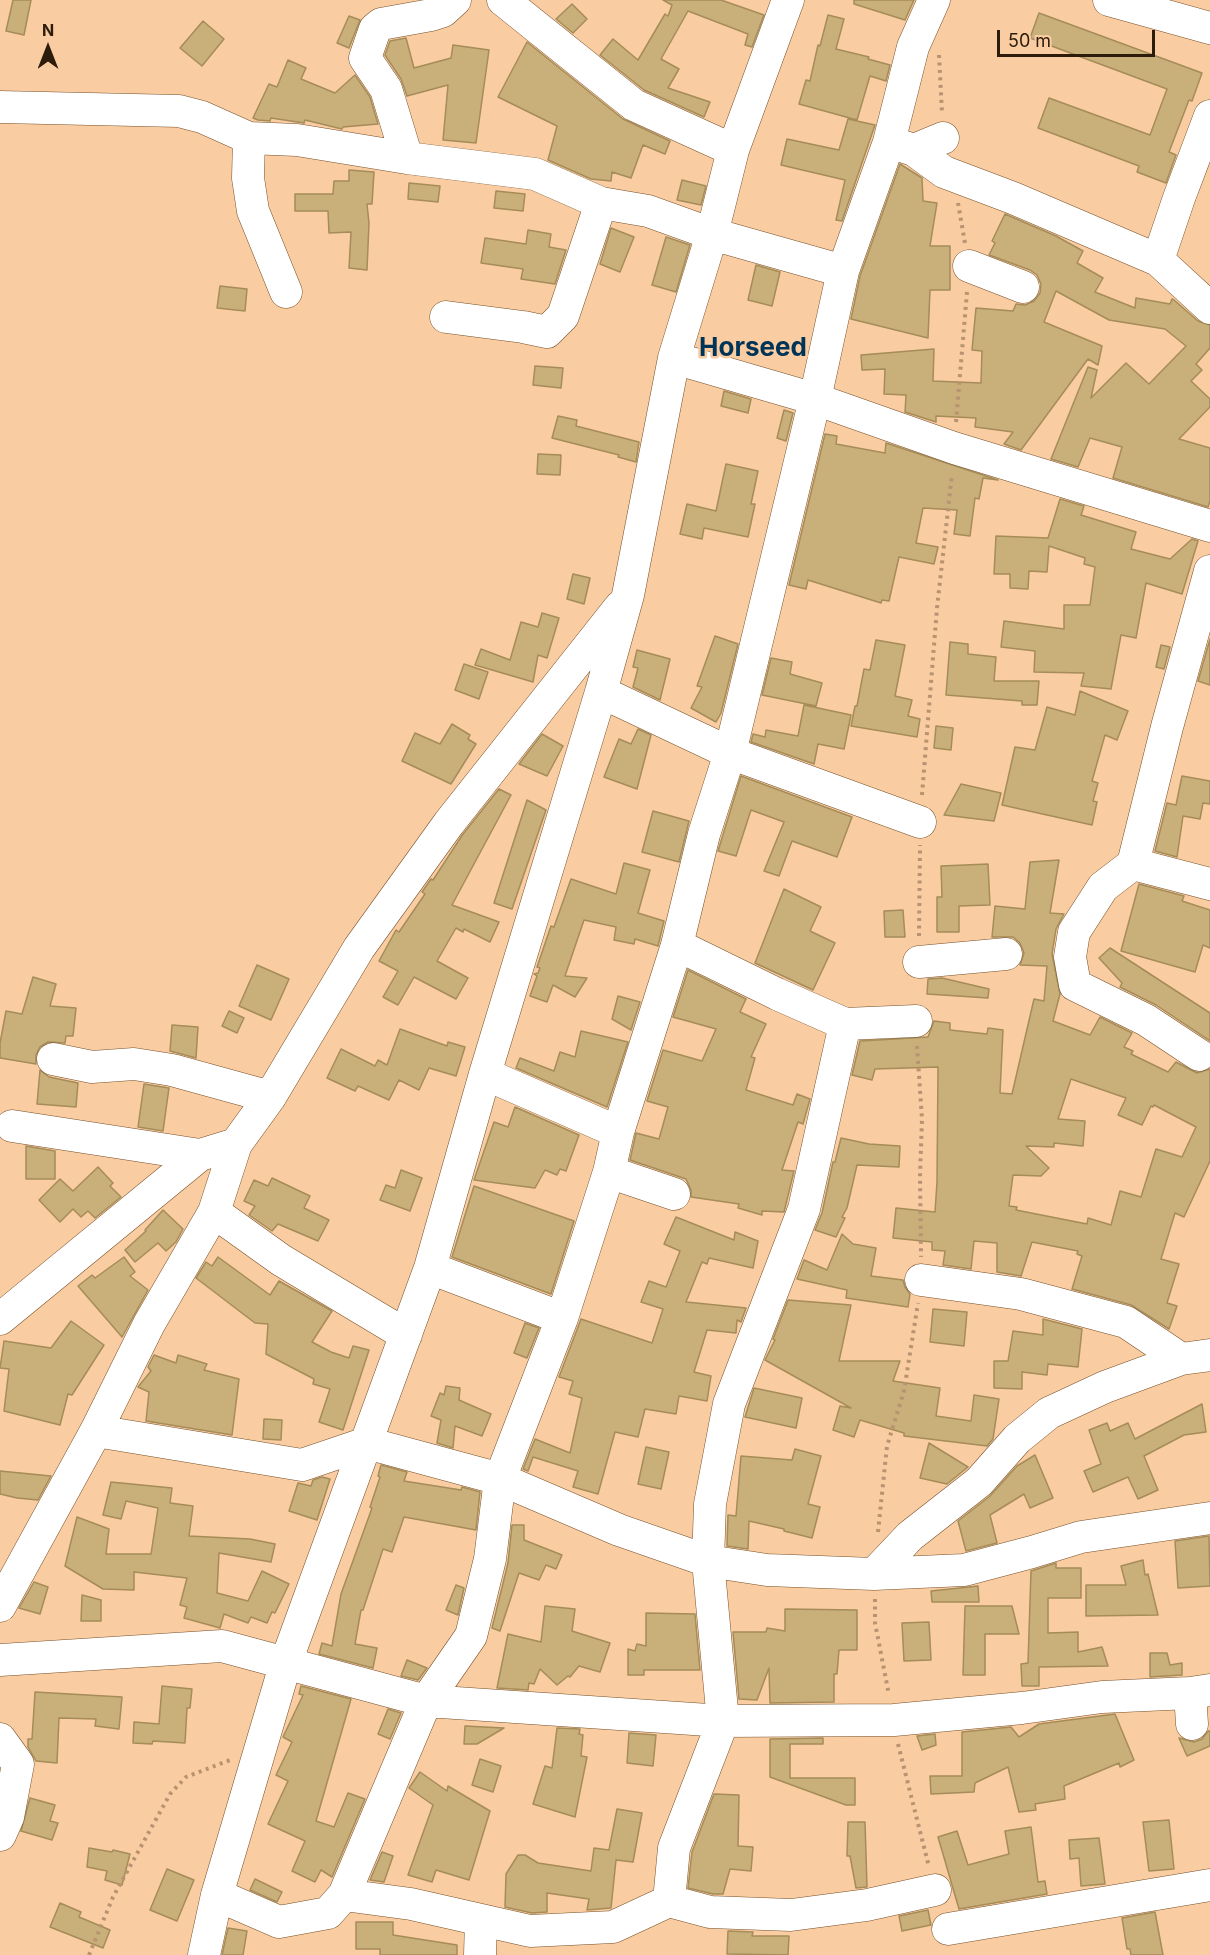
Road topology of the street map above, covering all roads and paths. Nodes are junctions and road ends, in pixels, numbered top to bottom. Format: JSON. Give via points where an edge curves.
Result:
{"nodes":[{"id":1,"x":455,"y":0,"type":"edge"},
{"id":2,"x":503,"y":0,"type":"edge"},
{"id":3,"x":788,"y":0,"type":"edge"},
{"id":4,"x":934,"y":0,"type":"edge"},
{"id":5,"x":1109,"y":0,"type":"edge"},
{"id":6,"x":1210,"y":28,"type":"edge"},
{"id":7,"x":0,"y":107,"type":"edge"},
{"id":8,"x":1210,"y":116,"type":"edge"},
{"id":9,"x":249,"y":138,"type":"junction"},
{"id":10,"x":943,"y":138,"type":"dead end"},
{"id":11,"x":901,"y":146,"type":"junction"},
{"id":12,"x":733,"y":150,"type":"junction"},
{"id":13,"x":406,"y":158,"type":"junction"},
{"id":14,"x":601,"y":202,"type":"junction"},
{"id":15,"x":712,"y":234,"type":"junction"},
{"id":16,"x":1158,"y":260,"type":"junction"},
{"id":17,"x":969,"y":266,"type":"dead end"},
{"id":18,"x":843,"y":271,"type":"junction"},
{"id":19,"x":1023,"y":286,"type":"dead end"},
{"id":20,"x":286,"y":292,"type":"dead end"},
{"id":21,"x":1210,"y":308,"type":"edge"},
{"id":22,"x":446,"y":317,"type":"dead end"},
{"id":23,"x":674,"y":358,"type":"junction"},
{"id":24,"x":815,"y":399,"type":"junction"},
{"id":25,"x":1210,"y":526,"type":"edge"},
{"id":26,"x":1210,"y":570,"type":"edge"},
{"id":27,"x":628,"y":596,"type":"junction"},
{"id":28,"x":601,"y":692,"type":"junction"},
{"id":29,"x":730,"y":753,"type":"junction"},
{"id":30,"x":920,"y":822,"type":"dead end"},
{"id":31,"x":1133,"y":864,"type":"junction"},
{"id":32,"x":1210,"y":884,"type":"edge"},
{"id":33,"x":677,"y":945,"type":"junction"},
{"id":34,"x":1006,"y":954,"type":"dead end"},
{"id":35,"x":919,"y":962,"type":"dead end"},
{"id":36,"x":916,"y":1021,"type":"dead end"},
{"id":37,"x":845,"y":1024,"type":"junction"},
{"id":38,"x":1200,"y":1055,"type":"dead end"},
{"id":39,"x":53,"y":1059,"type":"dead end"},
{"id":40,"x":484,"y":1074,"type":"junction"},
{"id":41,"x":270,"y":1097,"type":"junction"},
{"id":42,"x":12,"y":1126,"type":"dead end"},
{"id":43,"x":618,"y":1132,"type":"junction"},
{"id":44,"x":236,"y":1144,"type":"junction"},
{"id":45,"x":200,"y":1155,"type":"junction"},
{"id":46,"x":609,"y":1172,"type":"junction"},
{"id":47,"x":674,"y":1194,"type":"dead end"},
{"id":48,"x":214,"y":1212,"type":"junction"},
{"id":49,"x":430,"y":1268,"type":"junction"},
{"id":50,"x":921,"y":1280,"type":"dead end"},
{"id":51,"x":562,"y":1318,"type":"junction"},
{"id":52,"x":0,"y":1319,"type":"edge"},
{"id":53,"x":405,"y":1335,"type":"junction"},
{"id":54,"x":1196,"y":1357,"type":"edge"},
{"id":55,"x":96,"y":1431,"type":"junction"},
{"id":56,"x":367,"y":1443,"type":"junction"},
{"id":57,"x":500,"y":1479,"type":"junction"},
{"id":58,"x":1210,"y":1518,"type":"edge"},
{"id":59,"x":708,"y":1561,"type":"junction"},
{"id":60,"x":874,"y":1574,"type":"junction"},
{"id":61,"x":0,"y":1606,"type":"edge"},
{"id":62,"x":0,"y":1659,"type":"edge"},
{"id":63,"x":286,"y":1662,"type":"junction"},
{"id":64,"x":1200,"y":1691,"type":"edge"},
{"id":65,"x":426,"y":1701,"type":"junction"},
{"id":66,"x":723,"y":1721,"type":"junction"},
{"id":67,"x":1192,"y":1724,"type":"dead end"},
{"id":68,"x":0,"y":1739,"type":"edge"},
{"id":69,"x":260,"y":1748,"type":"junction"},
{"id":70,"x":0,"y":1835,"type":"edge"},
{"id":71,"x":1210,"y":1885,"type":"edge"},
{"id":72,"x":935,"y":1890,"type":"dead end"},
{"id":73,"x":218,"y":1895,"type":"junction"},
{"id":74,"x":344,"y":1895,"type":"junction"},
{"id":75,"x":669,"y":1900,"type":"junction"},
{"id":76,"x":481,"y":1920,"type":"junction"},
{"id":77,"x":948,"y":1929,"type":"dead end"},
{"id":78,"x":89,"y":1955,"type":"edge"},
{"id":79,"x":204,"y":1955,"type":"edge"},
{"id":80,"x":480,"y":1955,"type":"edge"}],
"edges":[{"from":1,"to":13,"type":"street","via":[[431,15],[381,24],[375,29],[365,58],[386,89]]},
{"from":2,"to":12,"type":"street","via":[[634,105]]},
{"from":3,"to":12,"type":"street"},
{"from":4,"to":11,"type":"street","via":[[913,47]]},
{"from":5,"to":6,"type":"street"},
{"from":7,"to":9,"type":"street","via":[[179,111]]},
{"from":8,"to":16,"type":"street"},
{"from":9,"to":13,"type":"street","via":[[297,140]]},
{"from":9,"to":20,"type":"street","via":[[248,178],[253,210]]},
{"from":10,"to":11,"type":"street"},
{"from":11,"to":16,"type":"street","via":[[944,172]]},
{"from":11,"to":18,"type":"street"},
{"from":12,"to":15,"type":"street"},
{"from":13,"to":14,"type":"street","via":[[535,174]]},
{"from":14,"to":15,"type":"street","via":[[648,211]]},
{"from":14,"to":22,"type":"street","via":[[563,316],[547,332]]},
{"from":15,"to":18,"type":"street"},
{"from":15,"to":23,"type":"street"},
{"from":16,"to":21,"type":"street"},
{"from":17,"to":19,"type":"street"},
{"from":18,"to":24,"type":"street"},
{"from":23,"to":24,"type":"street"},
{"from":23,"to":27,"type":"street"},
{"from":24,"to":25,"type":"street","via":[[954,448]]},
{"from":24,"to":29,"type":"street"},
{"from":26,"to":31,"type":"street"},
{"from":27,"to":28,"type":"street"},
{"from":27,"to":41,"type":"street","via":[[449,824],[359,948]]},
{"from":28,"to":29,"type":"street"},
{"from":28,"to":40,"type":"street"},
{"from":29,"to":30,"type":"street"},
{"from":29,"to":33,"type":"street","via":[[704,834]]},
{"from":31,"to":32,"type":"street"},
{"from":31,"to":38,"type":"street","via":[[1103,887],[1074,932],[1070,957],[1075,985],[1146,1020]]},
{"from":33,"to":37,"type":"street"},
{"from":33,"to":43,"type":"street"},
{"from":34,"to":35,"type":"street"},
{"from":36,"to":37,"type":"street"},
{"from":37,"to":59,"type":"street","via":[[804,1209],[729,1404],[710,1504]]},
{"from":39,"to":41,"type":"street","via":[[92,1067],[134,1064],[172,1070]]},
{"from":40,"to":43,"type":"street"},
{"from":40,"to":49,"type":"street"},
{"from":41,"to":44,"type":"street"},
{"from":42,"to":45,"type":"street"},
{"from":43,"to":46,"type":"street"},
{"from":44,"to":45,"type":"street"},
{"from":44,"to":48,"type":"street"},
{"from":45,"to":52,"type":"street"},
{"from":46,"to":47,"type":"street"},
{"from":46,"to":51,"type":"street"},
{"from":48,"to":53,"type":"street","via":[[281,1260]]},
{"from":48,"to":55,"type":"street","via":[[149,1324]]},
{"from":49,"to":51,"type":"street"},
{"from":49,"to":53,"type":"street"},
{"from":50,"to":54,"type":"street","via":[[1020,1294],[1126,1322]]},
{"from":51,"to":57,"type":"street"},
{"from":53,"to":56,"type":"street"},
{"from":54,"to":60,"type":"street","via":[[1105,1387],[1049,1413],[1017,1439],[979,1482],[910,1536]]},
{"from":55,"to":56,"type":"street","via":[[302,1465]]},
{"from":55,"to":61,"type":"street"},
{"from":56,"to":57,"type":"street"},
{"from":56,"to":63,"type":"street"},
{"from":57,"to":59,"type":"street","via":[[619,1530]]},
{"from":57,"to":65,"type":"street","via":[[490,1559],[471,1636]]},
{"from":58,"to":60,"type":"street","via":[[1081,1537],[964,1570]]},
{"from":59,"to":60,"type":"street","via":[[767,1570]]},
{"from":59,"to":66,"type":"street"},
{"from":62,"to":63,"type":"street","via":[[222,1646]]},
{"from":63,"to":65,"type":"street"},
{"from":63,"to":69,"type":"street"},
{"from":64,"to":66,"type":"street","via":[[1102,1697],[894,1720]]},
{"from":64,"to":67,"type":"street"},
{"from":65,"to":66,"type":"street"},
{"from":65,"to":74,"type":"street"},
{"from":66,"to":75,"type":"street","via":[[674,1848]]},
{"from":68,"to":70,"type":"street","via":[[18,1764],[8,1817]]},
{"from":69,"to":73,"type":"street"},
{"from":69,"to":78,"type":"path","via":[[186,1777],[170,1794],[113,1897]]},
{"from":71,"to":77,"type":"street"},
{"from":72,"to":75,"type":"street","via":[[867,1905],[791,1915],[710,1912]]},
{"from":73,"to":74,"type":"street","via":[[279,1922],[328,1913]]},
{"from":73,"to":79,"type":"street"},
{"from":74,"to":76,"type":"street","via":[[411,1904]]},
{"from":75,"to":76,"type":"street","via":[[613,1927],[530,1931]]},
{"from":76,"to":80,"type":"street"}]}
